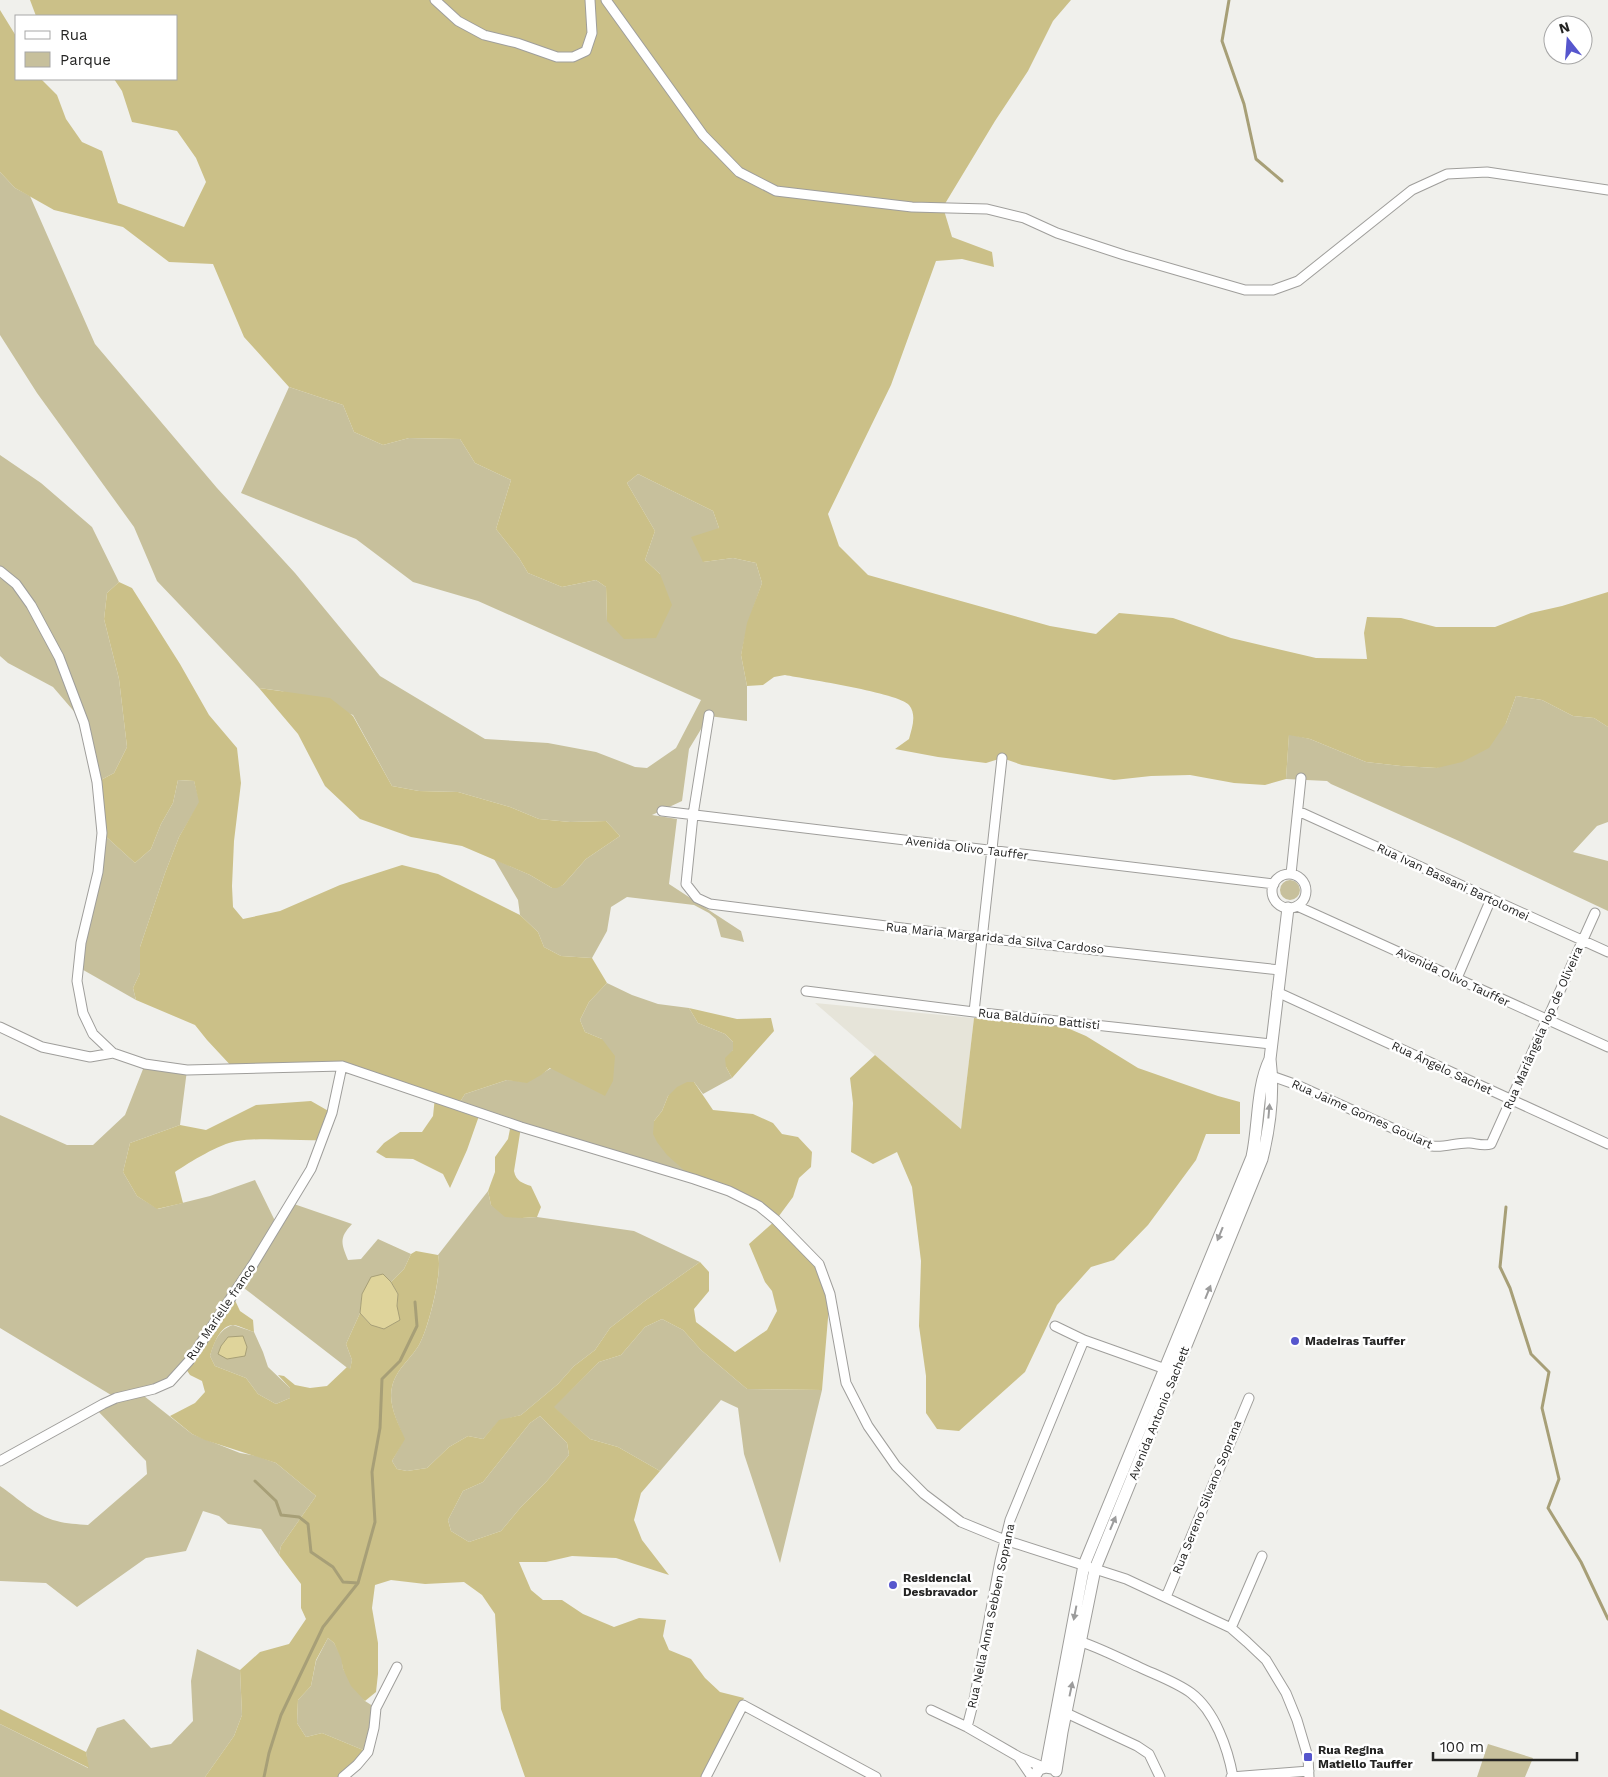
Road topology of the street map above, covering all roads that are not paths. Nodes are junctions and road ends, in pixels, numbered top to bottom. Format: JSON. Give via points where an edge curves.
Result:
{"nodes":[{"id":1,"x":435,"y":0,"type":"edge"},
{"id":2,"x":590,"y":0,"type":"edge"},
{"id":3,"x":606,"y":0,"type":"edge"},
{"id":4,"x":1608,"y":190,"type":"edge"},
{"id":5,"x":0,"y":572,"type":"edge"},
{"id":6,"x":709,"y":715,"type":"dead end"},
{"id":7,"x":1002,"y":758,"type":"dead end"},
{"id":8,"x":1301,"y":778,"type":"dead end"},
{"id":9,"x":662,"y":811,"type":"dead end"},
{"id":10,"x":1298,"y":811,"type":"junction"},
{"id":11,"x":693,"y":816,"type":"junction"},
{"id":12,"x":993,"y":851,"type":"junction"},
{"id":13,"x":1291,"y":874,"type":"junction"},
{"id":14,"x":1274,"y":884,"type":"junction"},
{"id":15,"x":1491,"y":899,"type":"junction"},
{"id":16,"x":1293,"y":907,"type":"junction"},
{"id":17,"x":1595,"y":913,"type":"dead end"},
{"id":18,"x":983,"y":938,"type":"junction"},
{"id":19,"x":1582,"y":941,"type":"junction"},
{"id":20,"x":1608,"y":952,"type":"edge"},
{"id":21,"x":1280,"y":970,"type":"junction"},
{"id":22,"x":1456,"y":978,"type":"junction"},
{"id":23,"x":806,"y":991,"type":"dead end"},
{"id":24,"x":1277,"y":992,"type":"junction"},
{"id":25,"x":974,"y":1012,"type":"junction"},
{"id":26,"x":1547,"y":1020,"type":"junction"},
{"id":27,"x":0,"y":1027,"type":"edge"},
{"id":28,"x":1271,"y":1044,"type":"junction"},
{"id":29,"x":1608,"y":1048,"type":"edge"},
{"id":30,"x":113,"y":1053,"type":"junction"},
{"id":31,"x":342,"y":1066,"type":"junction"},
{"id":32,"x":1268,"y":1074,"type":"junction"},
{"id":33,"x":1511,"y":1100,"type":"junction"},
{"id":34,"x":1491,"y":1144,"type":"joint"},
{"id":35,"x":1608,"y":1144,"type":"edge"},
{"id":36,"x":1055,"y":1326,"type":"dead end"},
{"id":37,"x":1084,"y":1340,"type":"junction"},
{"id":38,"x":1171,"y":1371,"type":"junction"},
{"id":39,"x":1249,"y":1398,"type":"dead end"},
{"id":40,"x":0,"y":1461,"type":"edge"},
{"id":41,"x":1004,"y":1540,"type":"junction"},
{"id":42,"x":1262,"y":1556,"type":"dead end"},
{"id":43,"x":1090,"y":1567,"type":"junction"},
{"id":44,"x":1166,"y":1597,"type":"junction"},
{"id":45,"x":1231,"y":1628,"type":"junction"},
{"id":46,"x":1076,"y":1640,"type":"junction"},
{"id":47,"x":397,"y":1667,"type":"dead end"},
{"id":48,"x":931,"y":1710,"type":"dead end"},
{"id":49,"x":1062,"y":1711,"type":"junction"},
{"id":50,"x":967,"y":1727,"type":"junction"},
{"id":51,"x":1019,"y":1757,"type":"junction"},
{"id":52,"x":1051,"y":1770,"type":"edge"},
{"id":53,"x":1309,"y":1774,"type":"edge"},
{"id":54,"x":710,"y":1776,"type":"edge"},
{"id":55,"x":343,"y":1777,"type":"edge"},
{"id":56,"x":876,"y":1777,"type":"edge"},
{"id":57,"x":1033,"y":1777,"type":"edge"},
{"id":58,"x":1160,"y":1777,"type":"edge"},
{"id":59,"x":1232,"y":1777,"type":"edge"}],
"edges":[{"from":1,"to":2,"type":"street","via":[[458,21],[484,35],[557,57],[586,51],[592,33]]},
{"from":3,"to":4,"type":"street","via":[[703,135],[739,172],[776,191],[912,207],[987,209],[1024,218],[1057,233],[1124,255],[1246,290],[1273,290],[1298,281],[1412,190],[1447,174],[1487,172]]},
{"from":5,"to":30,"type":"street","via":[[16,584],[31,605],[59,657],[84,723],[97,782],[102,833],[98,872],[77,981],[83,1013],[93,1034]]},
{"from":6,"to":11,"type":"street"},
{"from":7,"to":12,"type":"street"},
{"from":8,"to":10,"type":"street"},
{"from":9,"to":11,"type":"street","name":"Avenida Olivo Tauffer"},
{"from":10,"to":13,"type":"street"},
{"from":10,"to":15,"type":"street","name":"Rua Ivan Bassani Bartolomei"},
{"from":11,"to":12,"type":"street","name":"Avenida Olivo Tauffer"},
{"from":11,"to":18,"type":"street","name":"Rua Maria Margarida da Silva Cardoso","via":[[686,884],[697,898],[710,904]]},
{"from":12,"to":14,"type":"street","name":"Avenida Olivo Tauffer"},
{"from":12,"to":18,"type":"street"},
{"from":13,"to":14,"type":"street","via":[[1281,876]]},
{"from":13,"to":16,"type":"street","via":[[1298,876],[1306,888],[1303,901]]},
{"from":14,"to":16,"type":"street","via":[[1272,890],[1276,903]]},
{"from":15,"to":19,"type":"street","name":"Rua Ivan Bassani Bartolomei"},
{"from":15,"to":22,"type":"street"},
{"from":16,"to":21,"type":"street","name":"Avenida Antonio Sachett"},
{"from":16,"to":22,"type":"street","name":"Avenida Olivo Tauffer"},
{"from":17,"to":19,"type":"street","name":"Rua Mariângela Iop de Oliveira"},
{"from":18,"to":21,"type":"street","name":"Rua Maria Margarida da Silva Cardoso"},
{"from":18,"to":25,"type":"street"},
{"from":19,"to":20,"type":"street","name":"Rua Ivan Bassani Bartolomei"},
{"from":19,"to":26,"type":"street","name":"Rua Mariângela Iop de Oliveira"},
{"from":21,"to":24,"type":"street","name":"Avenida Antonio Sachett"},
{"from":22,"to":26,"type":"street","name":"Avenida Olivo Tauffer"},
{"from":23,"to":25,"type":"street","name":"Rua Balduíno Battisti"},
{"from":24,"to":28,"type":"street","name":"Avenida Antonio Sachett"},
{"from":24,"to":33,"type":"street","name":"Rua Ângelo Sachet"},
{"from":25,"to":28,"type":"street","name":"Rua Balduíno Battisti"},
{"from":26,"to":29,"type":"street","name":"Avenida Olivo Tauffer"},
{"from":26,"to":33,"type":"street","name":"Rua Mariângela Iop de Oliveira"},
{"from":27,"to":30,"type":"street","via":[[42,1047],[90,1057]]},
{"from":28,"to":32,"type":"street","name":"Avenida Antonio Sachett"},
{"from":30,"to":31,"type":"street","via":[[145,1064],[187,1070]]},
{"from":31,"to":40,"type":"street","name":"Rua Marielle franco","via":[[332,1113],[311,1169],[189,1361],[170,1382],[102,1404]]},
{"from":31,"to":41,"type":"street","via":[[521,1127],[694,1179],[759,1206],[819,1264],[830,1294],[846,1383],[868,1426],[896,1466],[924,1494],[961,1522]]},
{"from":32,"to":34,"type":"street","name":"Rua Jaime Gomes Goulart","via":[[1432,1146]]},
{"from":32,"to":38,"type":"street","name":"Avenida Antonio Sachett","via":[[1252,1157],[1233,1216]]},
{"from":33,"to":34,"type":"street","name":"Rua Mariângela Iop de Oliveira"},
{"from":33,"to":35,"type":"street","name":"Rua Ângelo Sachet"},
{"from":36,"to":37,"type":"street"},
{"from":37,"to":38,"type":"street"},
{"from":37,"to":41,"type":"street","name":"Rua Nella Anna Sebben Soprana"},
{"from":38,"to":43,"type":"street","name":"Avenida Antonio Sachett"},
{"from":39,"to":44,"type":"street","name":"Rua Sereno Silvano Soprana"},
{"from":41,"to":43,"type":"street"},
{"from":41,"to":50,"type":"street","name":"Rua Nella Anna Sebben Soprana"},
{"from":42,"to":45,"type":"street"},
{"from":43,"to":44,"type":"street"},
{"from":43,"to":46,"type":"street","name":"Avenida Antonio Sachett"},
{"from":44,"to":45,"type":"street"},
{"from":45,"to":53,"type":"street","via":[[1266,1660],[1286,1693],[1306,1751]]},
{"from":46,"to":49,"type":"street","name":"Avenida Antonio Sachett"},
{"from":46,"to":59,"type":"street","via":[[1192,1694],[1216,1726],[1227,1749]]},
{"from":47,"to":55,"type":"street","via":[[376,1708],[368,1752]]},
{"from":48,"to":50,"type":"street"},
{"from":49,"to":52,"type":"street","name":"Avenida Antonio Sachett"},
{"from":49,"to":58,"type":"street","via":[[1149,1754]]},
{"from":50,"to":51,"type":"street"},
{"from":51,"to":52,"type":"street"},
{"from":51,"to":57,"type":"street"},
{"from":52,"to":57,"type":"street","via":[[1036,1771]]},
{"from":53,"to":59,"type":"street"},
{"from":54,"to":56,"type":"street","via":[[744,1705]]}]}
